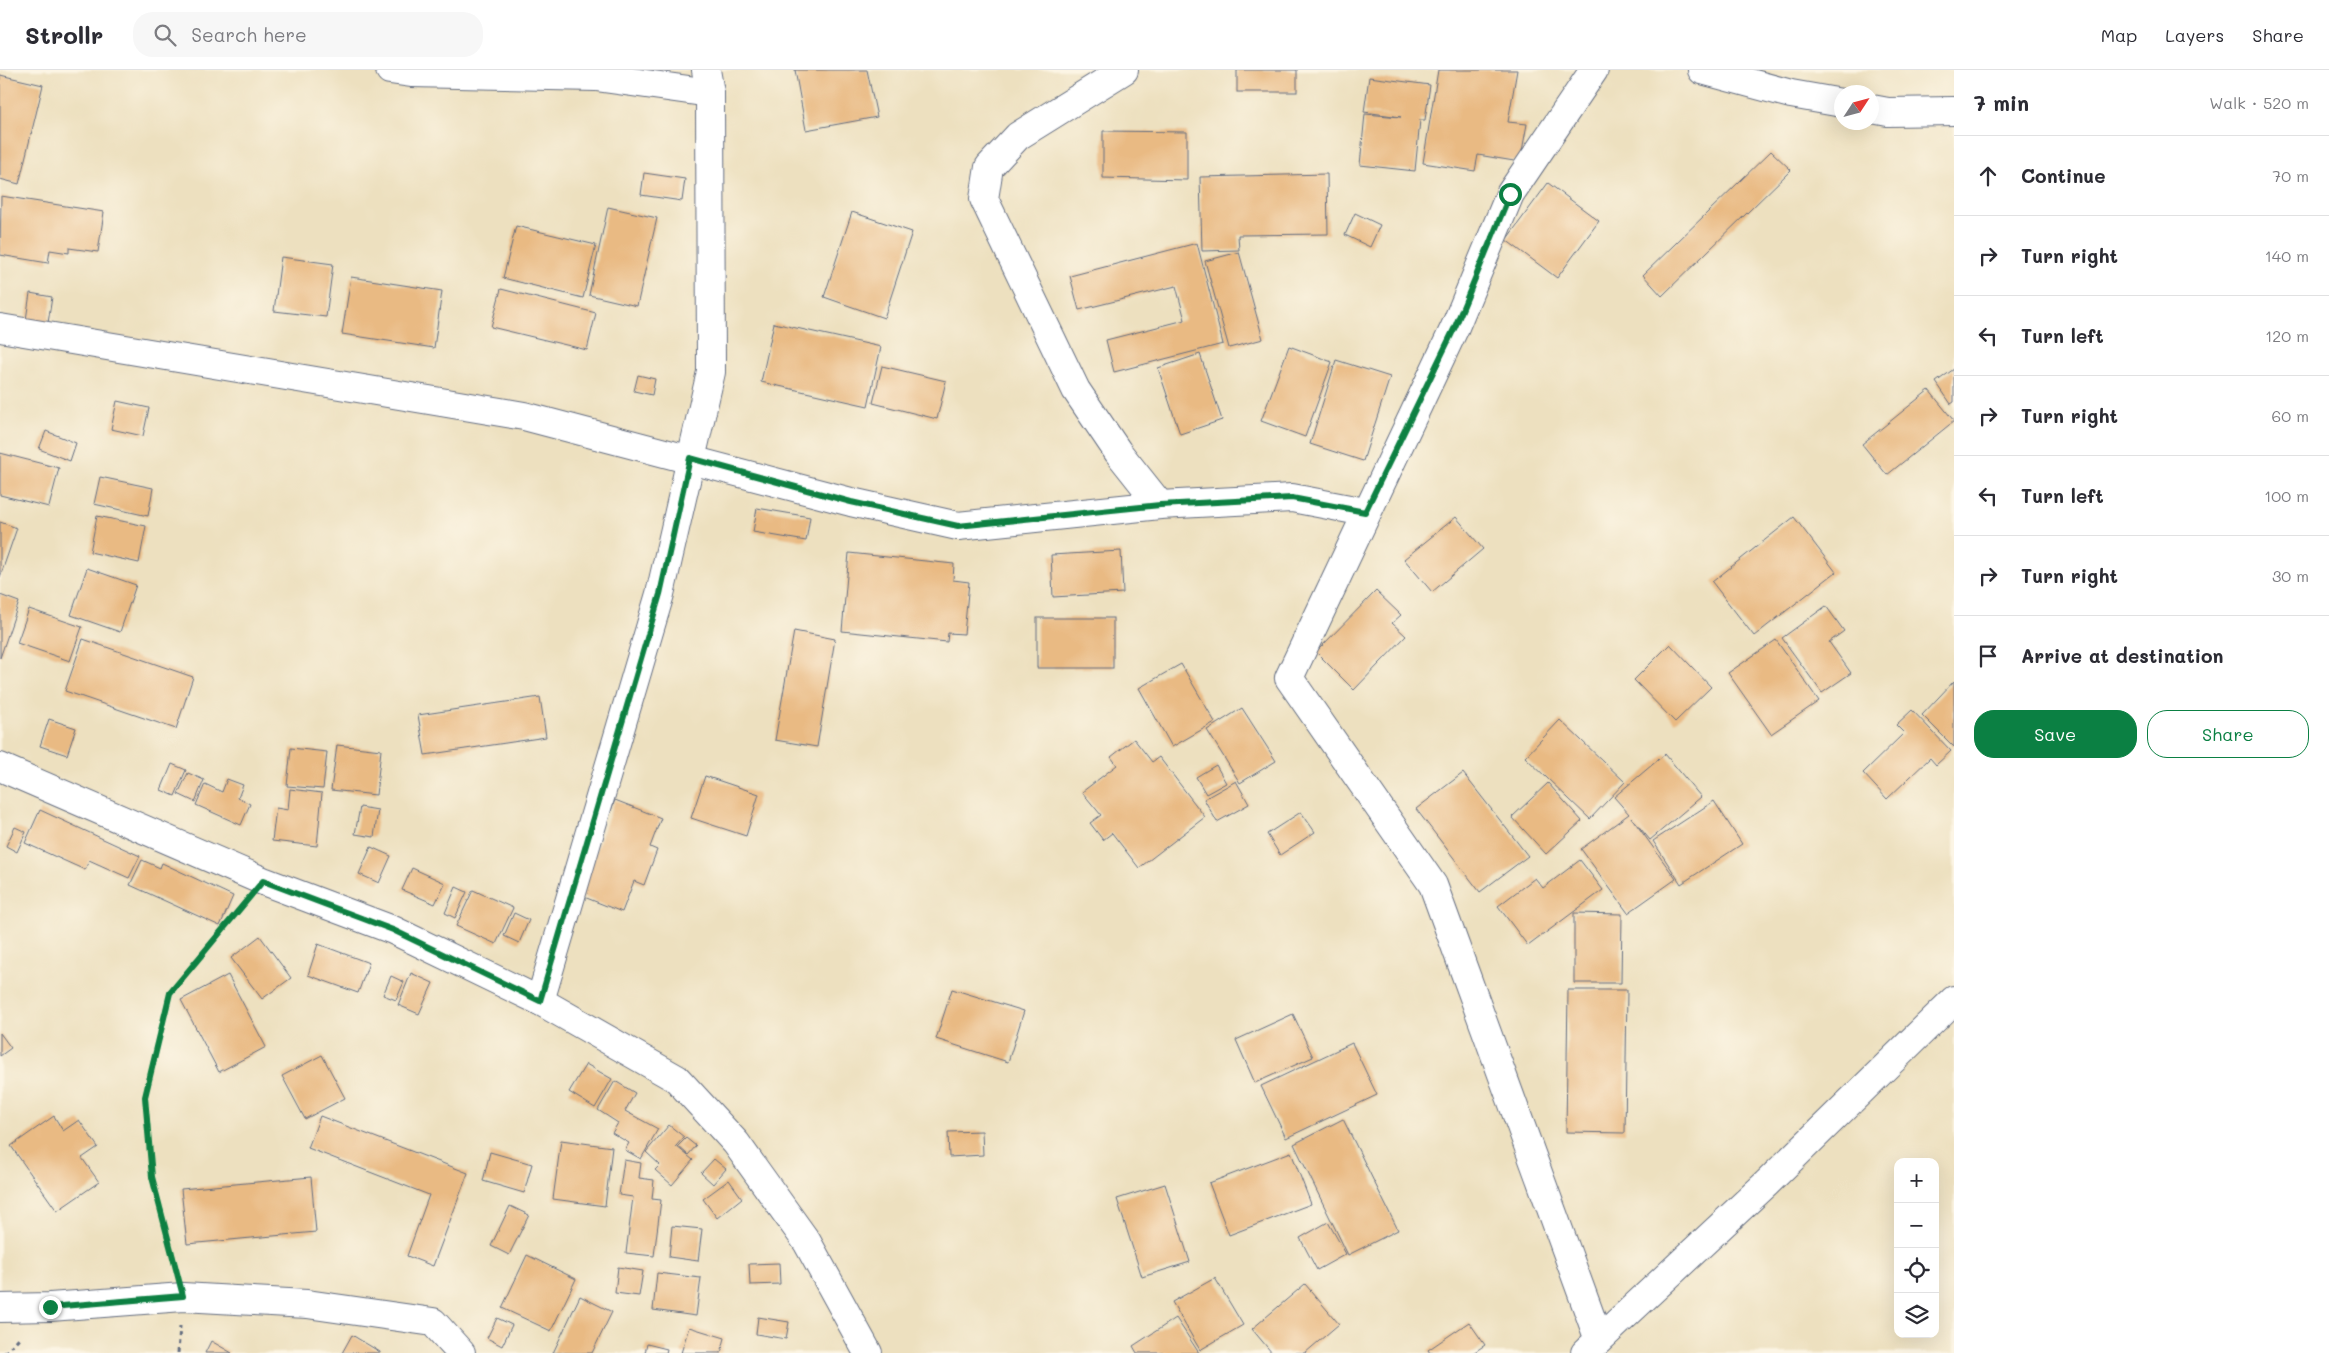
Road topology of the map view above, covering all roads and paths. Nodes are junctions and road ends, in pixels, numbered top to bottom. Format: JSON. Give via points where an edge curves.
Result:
{"nodes":[{"id":1,"x":390,"y":70,"type":"edge"},
{"id":2,"x":1124,"y":70,"type":"edge"},
{"id":3,"x":1594,"y":70,"type":"edge"},
{"id":4,"x":1702,"y":70,"type":"edge"},
{"id":5,"x":708,"y":82,"type":"edge"},
{"id":6,"x":1834,"y":102,"type":"edge"},
{"id":7,"x":1879,"y":110,"type":"edge"},
{"id":8,"x":1954,"y":111,"type":"edge"},
{"id":9,"x":0,"y":328,"type":"edge"},
{"id":10,"x":690,"y":458,"type":"junction"},
{"id":11,"x":1160,"y":505,"type":"junction"},
{"id":12,"x":1365,"y":512,"type":"junction"},
{"id":13,"x":0,"y":767,"type":"edge"},
{"id":14,"x":263,"y":881,"type":"junction"},
{"id":15,"x":1954,"y":1000,"type":"edge"},
{"id":16,"x":540,"y":1001,"type":"junction"},
{"id":17,"x":183,"y":1296,"type":"junction"},
{"id":18,"x":0,"y":1308,"type":"edge"},
{"id":19,"x":1592,"y":1347,"type":"edge"},
{"id":20,"x":461,"y":1353,"type":"edge"},
{"id":21,"x":868,"y":1353,"type":"edge"}],
"edges":[{"from":1,"to":5,"type":"street"},
{"from":2,"to":11,"type":"street","via":[[1018,136],[989,167],[984,199],[1076,390],[1118,452]]},
{"from":3,"to":12,"type":"street","via":[[1510,194],[1455,327]]},
{"from":4,"to":6,"type":"street","via":[[1791,94]]},
{"from":5,"to":10,"type":"street","via":[[711,372]]},
{"from":7,"to":8,"type":"street"},
{"from":9,"to":10,"type":"street","via":[[524,416]]},
{"from":10,"to":11,"type":"street","via":[[851,502],[958,526]]},
{"from":10,"to":16,"type":"street","via":[[660,594]]},
{"from":11,"to":12,"type":"street","via":[[1292,498]]},
{"from":12,"to":19,"type":"street","via":[[1289,678],[1433,885]]},
{"from":13,"to":14,"type":"street"},
{"from":14,"to":16,"type":"street","via":[[393,930]]},
{"from":14,"to":17,"type":"path","via":[[170,993],[145,1097],[152,1177]]},
{"from":15,"to":19,"type":"street"},
{"from":16,"to":21,"type":"street","via":[[677,1079],[736,1143],[807,1242]]},
{"from":17,"to":18,"type":"street"},
{"from":17,"to":20,"type":"street","via":[[307,1304],[433,1322]]}]}
